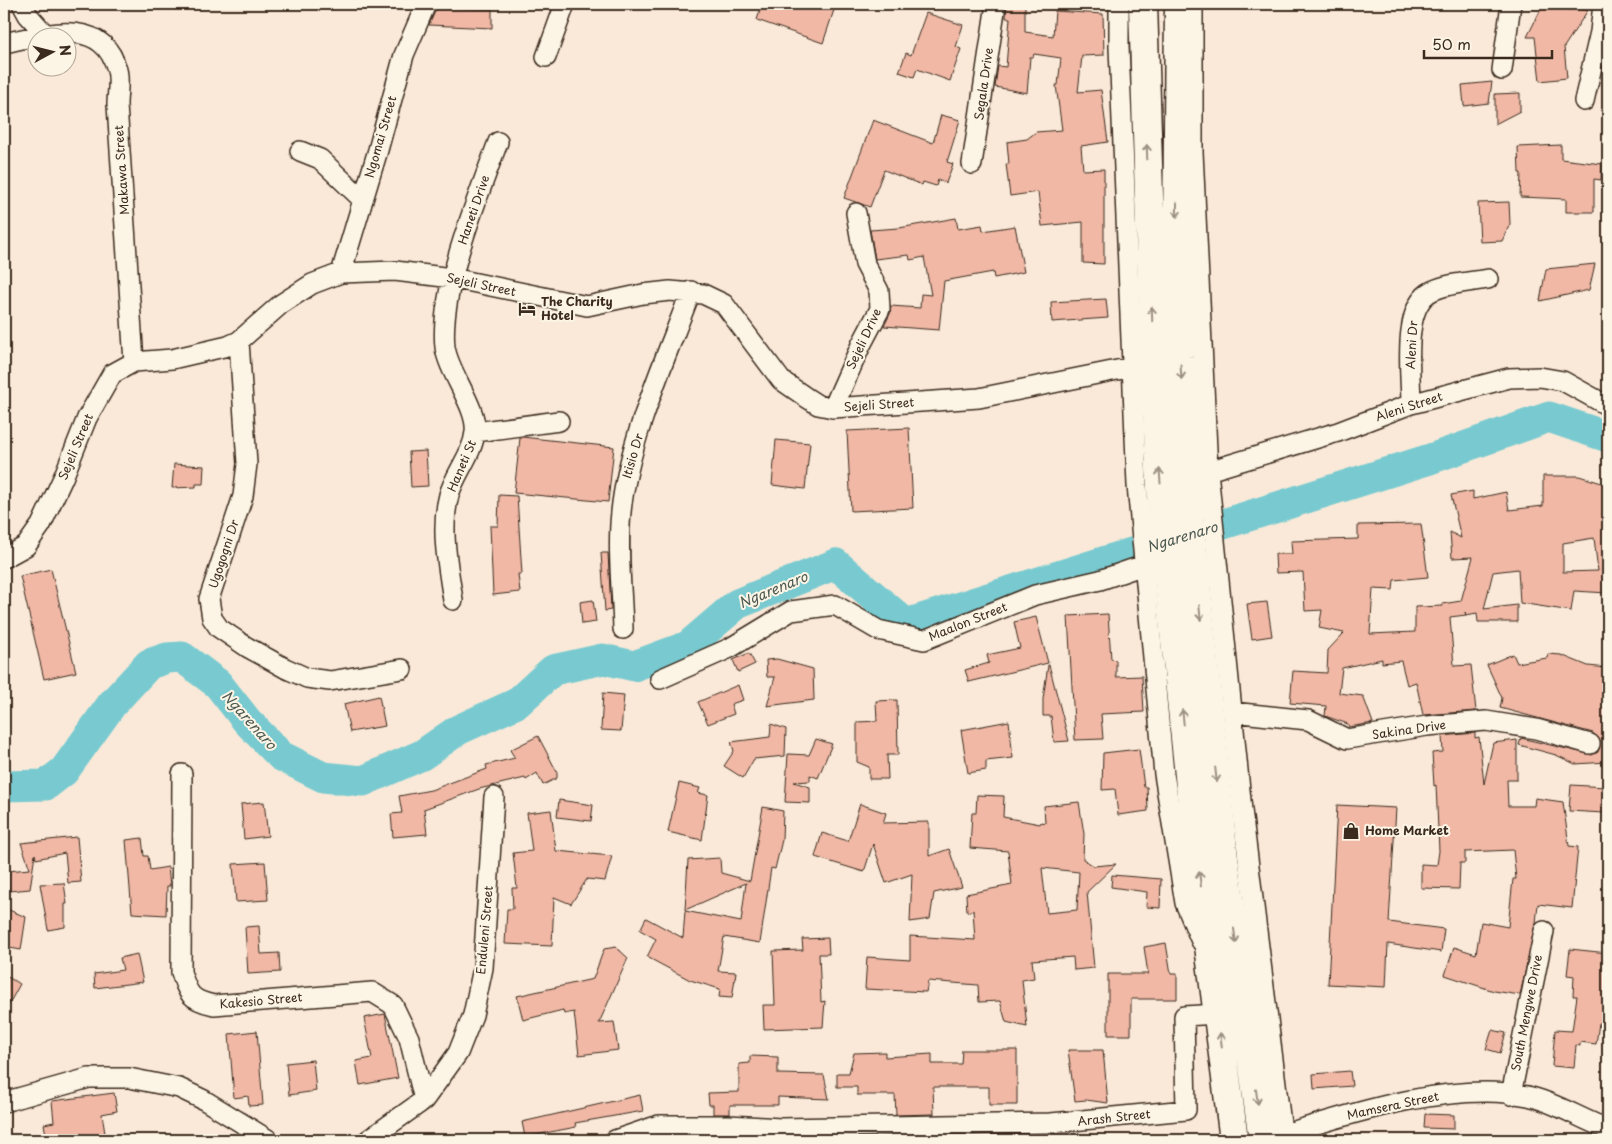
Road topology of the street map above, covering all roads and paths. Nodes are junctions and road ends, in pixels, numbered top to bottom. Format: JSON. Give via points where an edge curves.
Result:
{"nodes":[{"id":1,"x":22,"y":4,"type":"edge"},
{"id":2,"x":426,"y":4,"type":"edge"},
{"id":3,"x":565,"y":4,"type":"edge"},
{"id":4,"x":996,"y":4,"type":"edge"},
{"id":5,"x":1119,"y":4,"type":"edge"},
{"id":6,"x":1143,"y":4,"type":"edge"},
{"id":7,"x":1179,"y":4,"type":"edge"},
{"id":8,"x":1193,"y":4,"type":"edge"},
{"id":9,"x":1512,"y":4,"type":"edge"},
{"id":10,"x":1603,"y":4,"type":"edge"},
{"id":11,"x":39,"y":28,"type":"edge"},
{"id":12,"x":78,"y":34,"type":"edge"},
{"id":13,"x":28,"y":38,"type":"edge"},
{"id":14,"x":4,"y":43,"type":"edge"},
{"id":15,"x":546,"y":57,"type":"dead end"},
{"id":16,"x":1502,"y":70,"type":"dead end"},
{"id":17,"x":1584,"y":101,"type":"dead end"},
{"id":18,"x":498,"y":142,"type":"dead end"},
{"id":19,"x":300,"y":152,"type":"dead end"},
{"id":20,"x":972,"y":164,"type":"dead end"},
{"id":21,"x":363,"y":200,"type":"junction"},
{"id":22,"x":856,"y":213,"type":"dead end"},
{"id":23,"x":340,"y":273,"type":"junction"},
{"id":24,"x":452,"y":278,"type":"junction"},
{"id":25,"x":1488,"y":279,"type":"dead end"},
{"id":26,"x":691,"y":291,"type":"junction"},
{"id":27,"x":239,"y":341,"type":"junction"},
{"id":28,"x":134,"y":362,"type":"junction"},
{"id":29,"x":1132,"y":367,"type":"junction"},
{"id":30,"x":1411,"y":404,"type":"junction"},
{"id":31,"x":1608,"y":406,"type":"edge"},
{"id":32,"x":833,"y":408,"type":"junction"},
{"id":33,"x":559,"y":421,"type":"dead end"},
{"id":34,"x":475,"y":432,"type":"junction"},
{"id":35,"x":1208,"y":471,"type":"junction"},
{"id":36,"x":4,"y":558,"type":"edge"},
{"id":37,"x":1205,"y":561,"type":"junction"},
{"id":38,"x":1153,"y":572,"type":"junction"},
{"id":39,"x":453,"y":600,"type":"dead end"},
{"id":40,"x":623,"y":630,"type":"dead end"},
{"id":41,"x":402,"y":669,"type":"dead end"},
{"id":42,"x":660,"y":679,"type":"dead end"},
{"id":43,"x":1232,"y":712,"type":"junction"},
{"id":44,"x":1590,"y":744,"type":"dead end"},
{"id":45,"x":182,"y":774,"type":"dead end"},
{"id":46,"x":494,"y":797,"type":"dead end"},
{"id":47,"x":1544,"y":931,"type":"dead end"},
{"id":48,"x":1218,"y":1014,"type":"junction"},
{"id":49,"x":1510,"y":1095,"type":"junction"},
{"id":50,"x":424,"y":1100,"type":"junction"},
{"id":51,"x":4,"y":1102,"type":"edge"},
{"id":52,"x":1608,"y":1129,"type":"edge"},
{"id":53,"x":1273,"y":1139,"type":"edge"},
{"id":54,"x":269,"y":1140,"type":"edge"},
{"id":55,"x":368,"y":1140,"type":"edge"},
{"id":56,"x":615,"y":1140,"type":"edge"},
{"id":57,"x":1234,"y":1140,"type":"edge"}],
"edges":[{"from":1,"to":11,"type":"street"},
{"from":2,"to":21,"type":"street","name":"Ngomai Street","via":[[404,55]]},
{"from":3,"to":15,"type":"street"},
{"from":4,"to":20,"type":"street","name":"Segala Drive"},
{"from":5,"to":29,"type":"street"},
{"from":38,"to":6,"type":"highway","one_way":true,"via":[[1163,525],[1154,357]]},
{"from":7,"to":37,"type":"highway","one_way":true,"via":[[1177,256],[1180,356],[1190,523]]},
{"from":8,"to":35,"type":"street","via":[[1193,152]]},
{"from":9,"to":16,"type":"street"},
{"from":10,"to":17,"type":"street"},
{"from":12,"to":28,"type":"street","name":"Makawa Street","via":[[101,42],[112,54],[118,72]]},
{"from":13,"to":14,"type":"street","name":"Makawa Street"},
{"from":18,"to":24,"type":"street","name":"Haneti Drive"},
{"from":19,"to":21,"type":"street","via":[[320,159]]},
{"from":21,"to":23,"type":"street","name":"Ngomai Street"},
{"from":22,"to":32,"type":"street","name":"Sejeli Drive","via":[[865,264],[879,292],[880,309]]},
{"from":23,"to":24,"type":"street","name":"Sejeli Street","via":[[395,272]]},
{"from":23,"to":27,"type":"street","name":"Sejeli Street","via":[[312,284],[281,304]]},
{"from":24,"to":26,"type":"street","name":"Sejeli Street","via":[[588,306],[643,294]]},
{"from":24,"to":34,"type":"street","name":"Haneti St","via":[[445,344]]},
{"from":25,"to":30,"type":"street","name":"Aleni Dr","via":[[1436,289],[1421,300],[1414,313],[1410,336]]},
{"from":26,"to":32,"type":"street","name":"Sejeli Street","via":[[724,304],[781,380],[818,405]]},
{"from":26,"to":40,"type":"street","name":"Itisio Dr","via":[[649,404],[624,490],[621,514]]},
{"from":27,"to":28,"type":"street","name":"Sejeli Street","via":[[191,356]]},
{"from":27,"to":41,"type":"street","name":"Ugogogni Dr","via":[[247,464],[243,496],[209,599],[212,618],[219,628],[247,647],[307,678],[330,682]]},
{"from":28,"to":36,"type":"street","name":"Sejeli Street","via":[[112,374],[86,418],[63,478],[33,538]]},
{"from":29,"to":32,"type":"street","name":"Sejeli Street","via":[[980,398]]},
{"from":29,"to":38,"type":"street","via":[[1137,485]]},
{"from":30,"to":31,"type":"street","name":"Aleni Street","via":[[1509,378],[1540,377],[1563,381]]},
{"from":30,"to":35,"type":"street","name":"Aleni Street","via":[[1338,432]]},
{"from":33,"to":34,"type":"street"},
{"from":34,"to":39,"type":"street","name":"Haneti St","via":[[449,496],[446,532]]},
{"from":35,"to":37,"type":"street"},
{"from":37,"to":43,"type":"street"},
{"from":37,"to":53,"type":"highway","one_way":true,"via":[[1223,850]]},
{"from":38,"to":42,"type":"street","name":"Maalon Street","via":[[1035,595],[924,640],[878,630],[835,606],[792,611],[730,648]]},
{"from":38,"to":48,"type":"highway","via":[[1197,853]]},
{"from":43,"to":44,"type":"street","name":"Sakina Drive","via":[[1308,720],[1347,739],[1427,726],[1486,721],[1536,729]]},
{"from":43,"to":53,"type":"street"},
{"from":45,"to":50,"type":"street","name":"Kakesio Street","via":[[181,972],[188,994],[200,1002],[214,1005],[372,992],[393,1005],[409,1038]]},
{"from":46,"to":50,"type":"street","name":"Enduleni Street","via":[[482,968],[473,1014],[458,1053]]},
{"from":47,"to":49,"type":"street","name":"South Mengwe Drive"},
{"from":48,"to":56,"type":"street","name":"Arash Street","via":[[1184,1016],[1186,1110],[1051,1123],[781,1128],[659,1125]]},
{"from":57,"to":48,"type":"highway","one_way":true},
{"from":49,"to":52,"type":"street","name":"Mamsera Street","via":[[1528,1096]]},
{"from":49,"to":53,"type":"street","name":"Mamsera Street","via":[[1430,1096],[1364,1111]]},
{"from":50,"to":55,"type":"street","name":"Enduleni Street"},
{"from":51,"to":54,"type":"street","via":[[89,1078],[129,1078],[187,1092]]}]}
